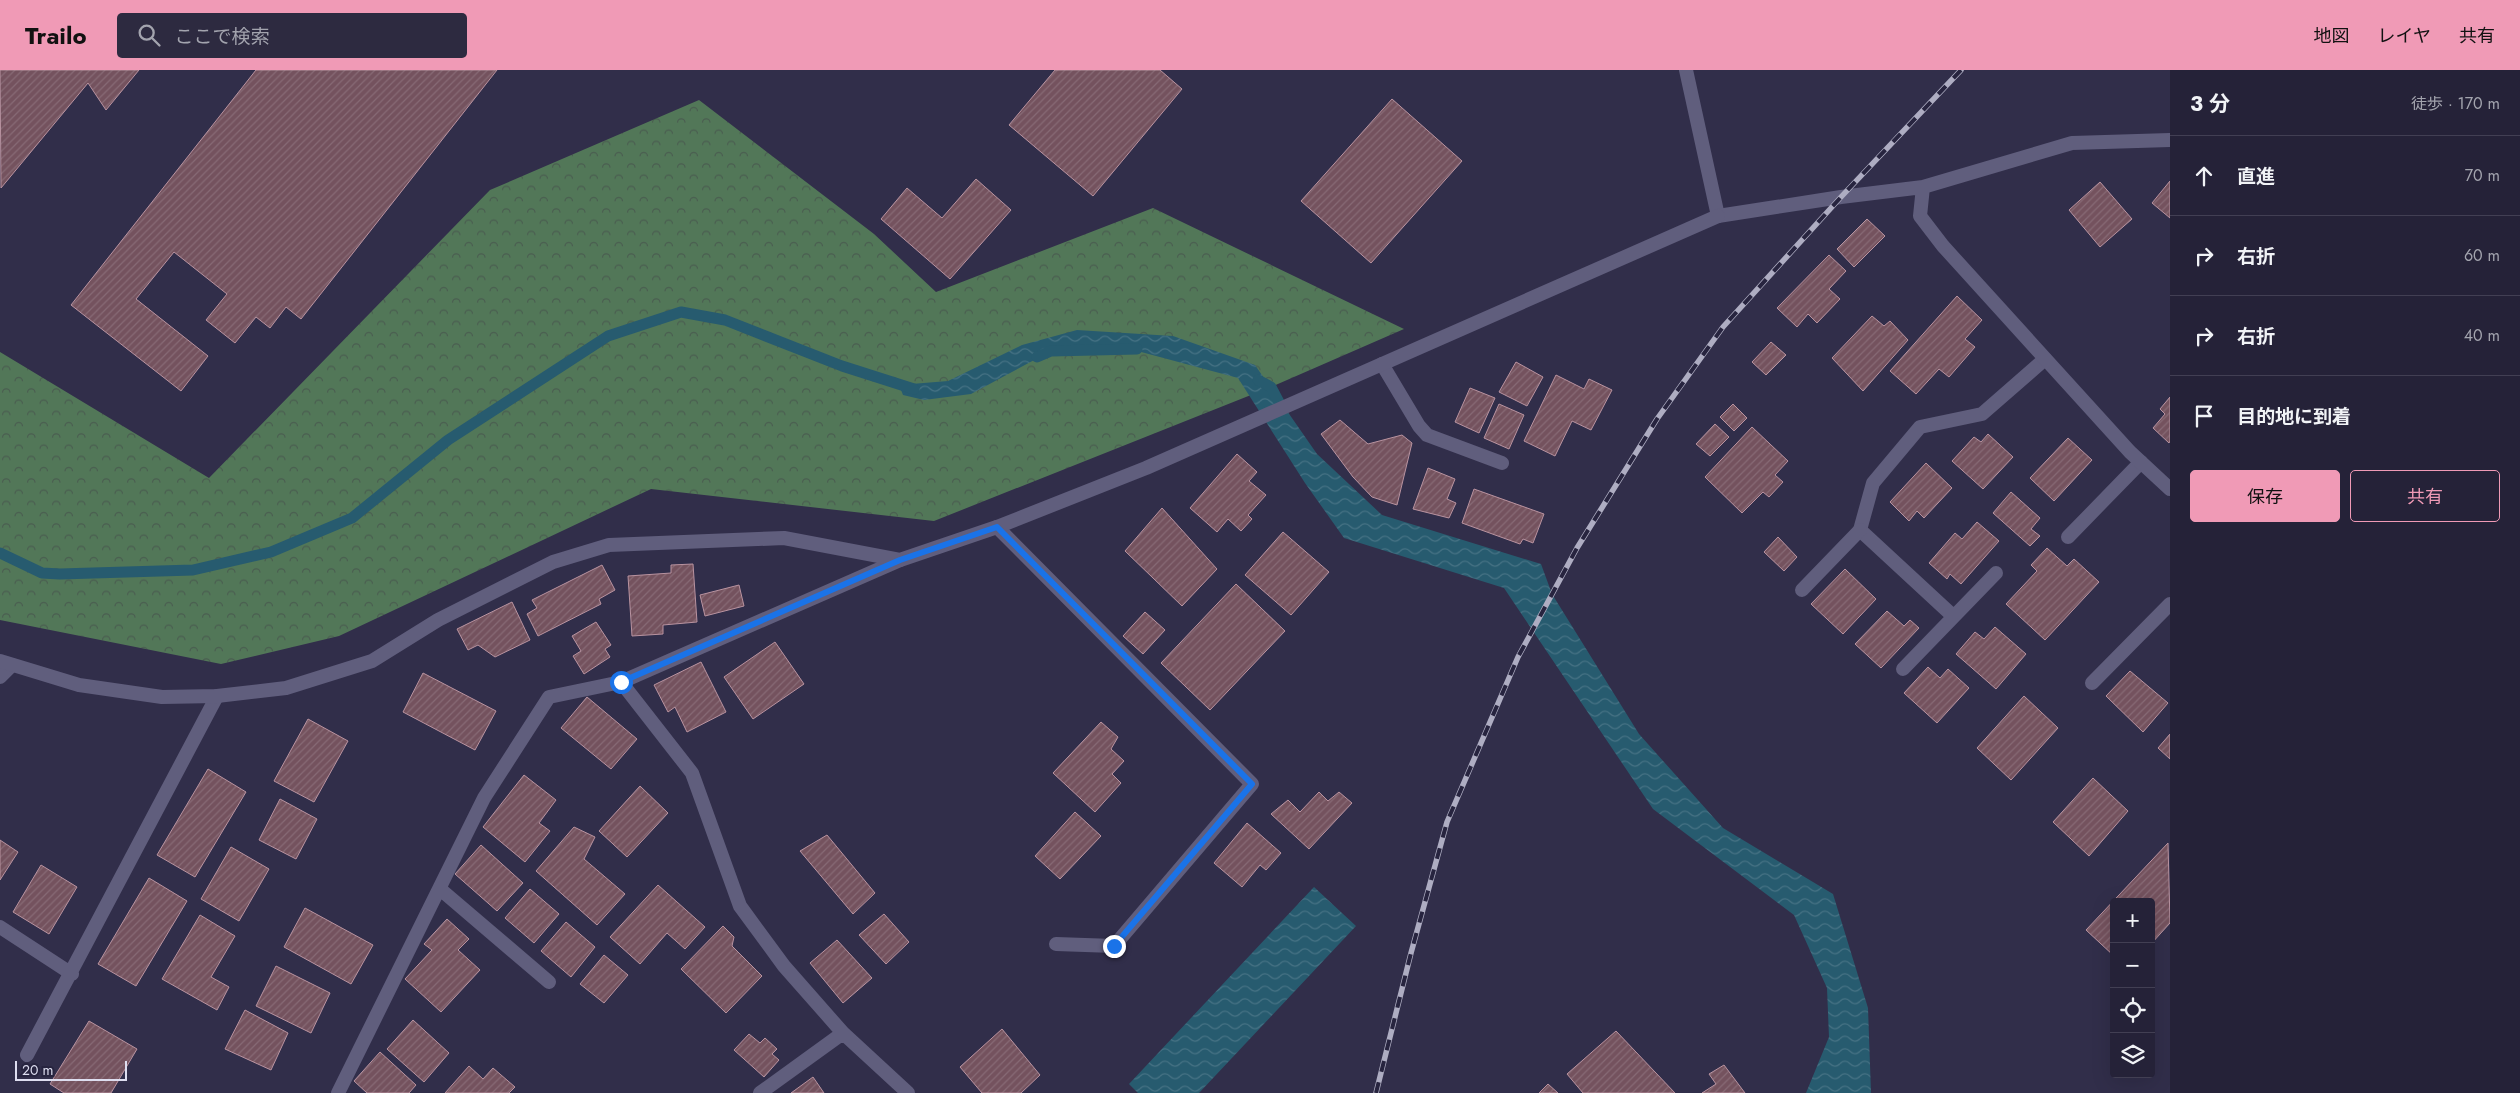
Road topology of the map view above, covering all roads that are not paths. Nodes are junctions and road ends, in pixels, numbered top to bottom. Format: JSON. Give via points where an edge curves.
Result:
{"nodes":[{"id":1,"x":1686,"y":70,"type":"edge"},
{"id":2,"x":2170,"y":140,"type":"edge"},
{"id":3,"x":1923,"y":187,"type":"junction"},
{"id":4,"x":1718,"y":216,"type":"junction"},
{"id":5,"x":2045,"y":359,"type":"junction"},
{"id":6,"x":1382,"y":364,"type":"junction"},
{"id":7,"x":2141,"y":462,"type":"junction"},
{"id":8,"x":1502,"y":463,"type":"dead end"},
{"id":9,"x":2170,"y":489,"type":"edge"},
{"id":10,"x":997,"y":527,"type":"junction"},
{"id":11,"x":1860,"y":530,"type":"junction"},
{"id":12,"x":2068,"y":536,"type":"dead end"},
{"id":13,"x":900,"y":560,"type":"junction"},
{"id":14,"x":1996,"y":573,"type":"dead end"},
{"id":15,"x":1802,"y":590,"type":"dead end"},
{"id":16,"x":2170,"y":604,"type":"edge"},
{"id":17,"x":1953,"y":616,"type":"junction"},
{"id":18,"x":6,"y":663,"type":"edge"},
{"id":19,"x":1903,"y":669,"type":"dead end"},
{"id":20,"x":0,"y":677,"type":"edge"},
{"id":21,"x":621,"y":682,"type":"junction"},
{"id":22,"x":2092,"y":683,"type":"dead end"},
{"id":23,"x":217,"y":696,"type":"junction"},
{"id":24,"x":440,"y":889,"type":"junction"},
{"id":25,"x":0,"y":927,"type":"edge"},
{"id":26,"x":1056,"y":944,"type":"dead end"},
{"id":27,"x":72,"y":974,"type":"junction"},
{"id":28,"x":549,"y":982,"type":"dead end"},
{"id":29,"x":843,"y":1032,"type":"junction"},
{"id":30,"x":27,"y":1054,"type":"dead end"},
{"id":31,"x":903,"y":1091,"type":"edge"},
{"id":32,"x":338,"y":1093,"type":"edge"},
{"id":33,"x":760,"y":1093,"type":"edge"}],
"edges":[{"from":1,"to":4,"type":"street"},
{"from":2,"to":3,"type":"street","via":[[2072,143]]},
{"from":3,"to":4,"type":"street"},
{"from":3,"to":5,"type":"street","via":[[1920,216]]},
{"from":4,"to":6,"type":"street"},
{"from":5,"to":7,"type":"street"},
{"from":5,"to":11,"type":"street","via":[[1982,414],[1920,427],[1873,483]]},
{"from":6,"to":8,"type":"street","via":[[1418,426],[1427,435]]},
{"from":6,"to":10,"type":"street","via":[[1146,468]]},
{"from":7,"to":9,"type":"street"},
{"from":7,"to":12,"type":"street"},
{"from":10,"to":13,"type":"street"},
{"from":10,"to":26,"type":"street","via":[[1252,784],[1114,946]]},
{"from":11,"to":15,"type":"street"},
{"from":11,"to":17,"type":"street"},
{"from":13,"to":21,"type":"street"},
{"from":13,"to":23,"type":"street","via":[[784,538],[609,545],[553,562],[438,620],[372,661],[286,688]]},
{"from":14,"to":17,"type":"street"},
{"from":16,"to":22,"type":"street"},
{"from":17,"to":19,"type":"street"},
{"from":18,"to":20,"type":"street"},
{"from":18,"to":23,"type":"street","via":[[79,685],[162,696]]},
{"from":21,"to":24,"type":"street","via":[[549,697],[484,798]]},
{"from":21,"to":29,"type":"street","via":[[692,773],[740,906],[784,966]]},
{"from":23,"to":27,"type":"street"},
{"from":24,"to":28,"type":"street"},
{"from":24,"to":32,"type":"street"},
{"from":25,"to":27,"type":"street"},
{"from":27,"to":30,"type":"street"},
{"from":29,"to":31,"type":"street"},
{"from":29,"to":33,"type":"street"}]}
